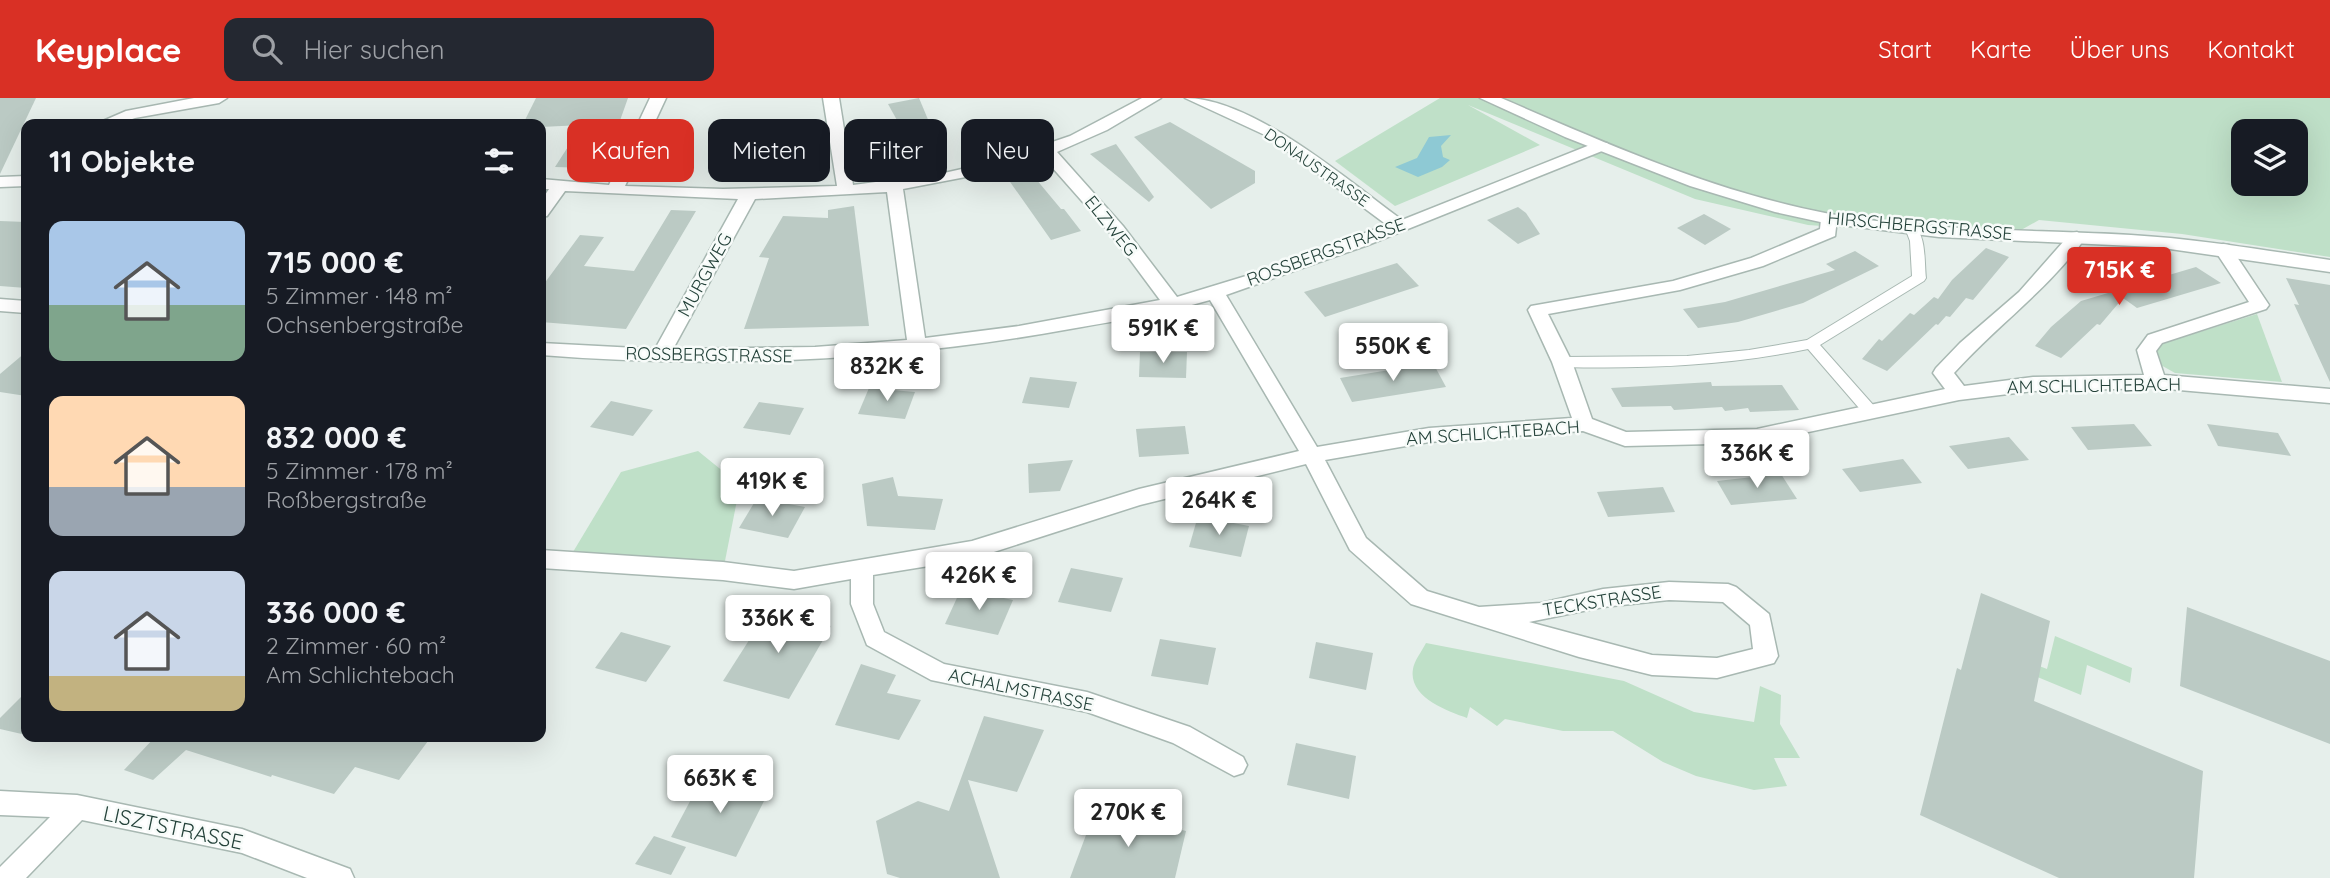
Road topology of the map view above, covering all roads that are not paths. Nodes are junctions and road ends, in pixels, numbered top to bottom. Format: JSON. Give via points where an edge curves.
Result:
{"nodes":[{"id":1,"x":219,"y":98,"type":"edge"},
{"id":2,"x":658,"y":98,"type":"edge"},
{"id":3,"x":831,"y":98,"type":"edge"},
{"id":4,"x":1153,"y":98,"type":"edge"},
{"id":5,"x":1193,"y":98,"type":"edge"},
{"id":6,"x":1488,"y":98,"type":"edge"},
{"id":7,"x":118,"y":119,"type":"edge"},
{"id":8,"x":1601,"y":146,"type":"junction"},
{"id":9,"x":1054,"y":148,"type":"edge"},
{"id":10,"x":1054,"y":159,"type":"edge"},
{"id":11,"x":961,"y":174,"type":"edge"},
{"id":12,"x":21,"y":181,"type":"edge"},
{"id":13,"x":0,"y":182,"type":"edge"},
{"id":14,"x":546,"y":184,"type":"edge"},
{"id":15,"x":561,"y":185,"type":"junction"},
{"id":16,"x":894,"y":185,"type":"junction"},
{"id":17,"x":615,"y":190,"type":"junction"},
{"id":18,"x":846,"y":190,"type":"junction"},
{"id":19,"x":749,"y":195,"type":"junction"},
{"id":20,"x":546,"y":205,"type":"edge"},
{"id":21,"x":1829,"y":219,"type":"junction"},
{"id":22,"x":1398,"y":225,"type":"junction"},
{"id":23,"x":1911,"y":228,"type":"junction"},
{"id":24,"x":2077,"y":237,"type":"junction"},
{"id":25,"x":2223,"y":249,"type":"junction"},
{"id":26,"x":2330,"y":266,"type":"edge"},
{"id":27,"x":1215,"y":292,"type":"junction"},
{"id":28,"x":1172,"y":303,"type":"junction"},
{"id":29,"x":0,"y":305,"type":"edge"},
{"id":30,"x":21,"y":307,"type":"edge"},
{"id":31,"x":1811,"y":344,"type":"junction"},
{"id":32,"x":916,"y":346,"type":"junction"},
{"id":33,"x":546,"y":349,"type":"edge"},
{"id":34,"x":660,"y":356,"type":"junction"},
{"id":35,"x":1562,"y":362,"type":"junction"},
{"id":36,"x":2156,"y":381,"type":"junction"},
{"id":37,"x":1959,"y":393,"type":"junction"},
{"id":38,"x":2330,"y":396,"type":"edge"},
{"id":39,"x":1870,"y":411,"type":"junction"},
{"id":40,"x":1584,"y":424,"type":"junction"},
{"id":41,"x":1312,"y":455,"type":"junction"},
{"id":42,"x":546,"y":559,"type":"edge"},
{"id":43,"x":862,"y":571,"type":"junction"},
{"id":44,"x":1481,"y":616,"type":"junction"},
{"id":45,"x":1234,"y":765,"type":"dead end"},
{"id":46,"x":0,"y":803,"type":"edge"},
{"id":47,"x":77,"y":807,"type":"junction"},
{"id":48,"x":8,"y":878,"type":"edge"},
{"id":49,"x":341,"y":878,"type":"edge"}],
"edges":[{"from":1,"to":7,"type":"street"},
{"from":2,"to":17,"type":"street"},
{"from":3,"to":18,"type":"street"},
{"from":4,"to":9,"type":"street"},
{"from":5,"to":22,"type":"street","name":"DONAUSTRASSE","via":[[1273,133]]},
{"from":6,"to":8,"type":"street","name":"HIRSCHBERGSTRASSE"},
{"from":8,"to":21,"type":"street","name":"HIRSCHBERGSTRASSE","via":[[1702,186]]},
{"from":8,"to":22,"type":"street","name":"ROSSBERGSTRASSE"},
{"from":10,"to":28,"type":"street","name":"ELZWEG","via":[[1117,230]]},
{"from":11,"to":16,"type":"street"},
{"from":12,"to":13,"type":"street"},
{"from":14,"to":15,"type":"street"},
{"from":15,"to":17,"type":"street"},
{"from":15,"to":20,"type":"street"},
{"from":16,"to":18,"type":"street"},
{"from":16,"to":32,"type":"street"},
{"from":17,"to":19,"type":"street"},
{"from":18,"to":19,"type":"street"},
{"from":19,"to":34,"type":"street","name":"MURGWEG"},
{"from":21,"to":23,"type":"street","name":"HIRSCHBERGSTRASSE"},
{"from":21,"to":35,"type":"street","via":[[1829,232],[1757,262],[1674,286],[1537,310]]},
{"from":22,"to":27,"type":"street","name":"ROSSBERGSTRASSE"},
{"from":23,"to":24,"type":"street","name":"HIRSCHBERGSTRASSE"},
{"from":23,"to":31,"type":"lane","via":[[1919,278]]},
{"from":24,"to":25,"type":"street","name":"HIRSCHBERGSTRASSE"},
{"from":24,"to":37,"type":"street","via":[[2025,296],[1943,373]]},
{"from":25,"to":26,"type":"street","name":"HIRSCHBERGSTRASSE"},
{"from":25,"to":36,"type":"street","via":[[2260,305],[2155,339],[2146,350]]},
{"from":27,"to":28,"type":"street","name":"ROSSBERGSTRASSE"},
{"from":27,"to":41,"type":"street","name":"TECKSTRASSE"},
{"from":28,"to":32,"type":"street","name":"ROSSBERGSTRASSE","via":[[1024,332]]},
{"from":29,"to":30,"type":"street"},
{"from":31,"to":35,"type":"lane","via":[[1695,362]]},
{"from":31,"to":39,"type":"lane"},
{"from":32,"to":34,"type":"street","name":"ROSSBERGSTRASSE","via":[[812,356]]},
{"from":33,"to":34,"type":"street","name":"ROSSBERGSTRASSE"},
{"from":35,"to":40,"type":"street"},
{"from":36,"to":37,"type":"street","name":"AM SCHLICHTEBACH","via":[[2033,384]]},
{"from":36,"to":38,"type":"street","name":"AM SCHLICHTEBACH"},
{"from":37,"to":39,"type":"street","name":"AM SCHLICHTEBACH"},
{"from":39,"to":40,"type":"street","name":"AM SCHLICHTEBACH","via":[[1757,436],[1625,439]]},
{"from":40,"to":41,"type":"street","name":"AM SCHLICHTEBACH","via":[[1429,435]]},
{"from":41,"to":43,"type":"street","name":"AM SCHLICHTEBACH","via":[[1139,497],[972,550]]},
{"from":41,"to":44,"type":"street","name":"TECKSTRASSE","via":[[1358,544],[1419,598]]},
{"from":42,"to":43,"type":"street","name":"AM SCHLICHTEBACH","via":[[794,580]]},
{"from":43,"to":45,"type":"street","name":"ACHALMSTRASSE","via":[[862,604],[875,638],[939,673],[1087,702],[1181,736]]},
{"from":44,"to":44,"type":"street","name":"TECKSTRASSE","via":[[1652,665],[1717,668],[1766,656],[1761,621],[1728,593],[1669,591],[1604,598],[1541,612]]},
{"from":46,"to":47,"type":"street","name":"LISZTSTRASSE"},
{"from":47,"to":48,"type":"street"},
{"from":47,"to":49,"type":"street","name":"LISZTSTRASSE","via":[[242,841]]}]}
